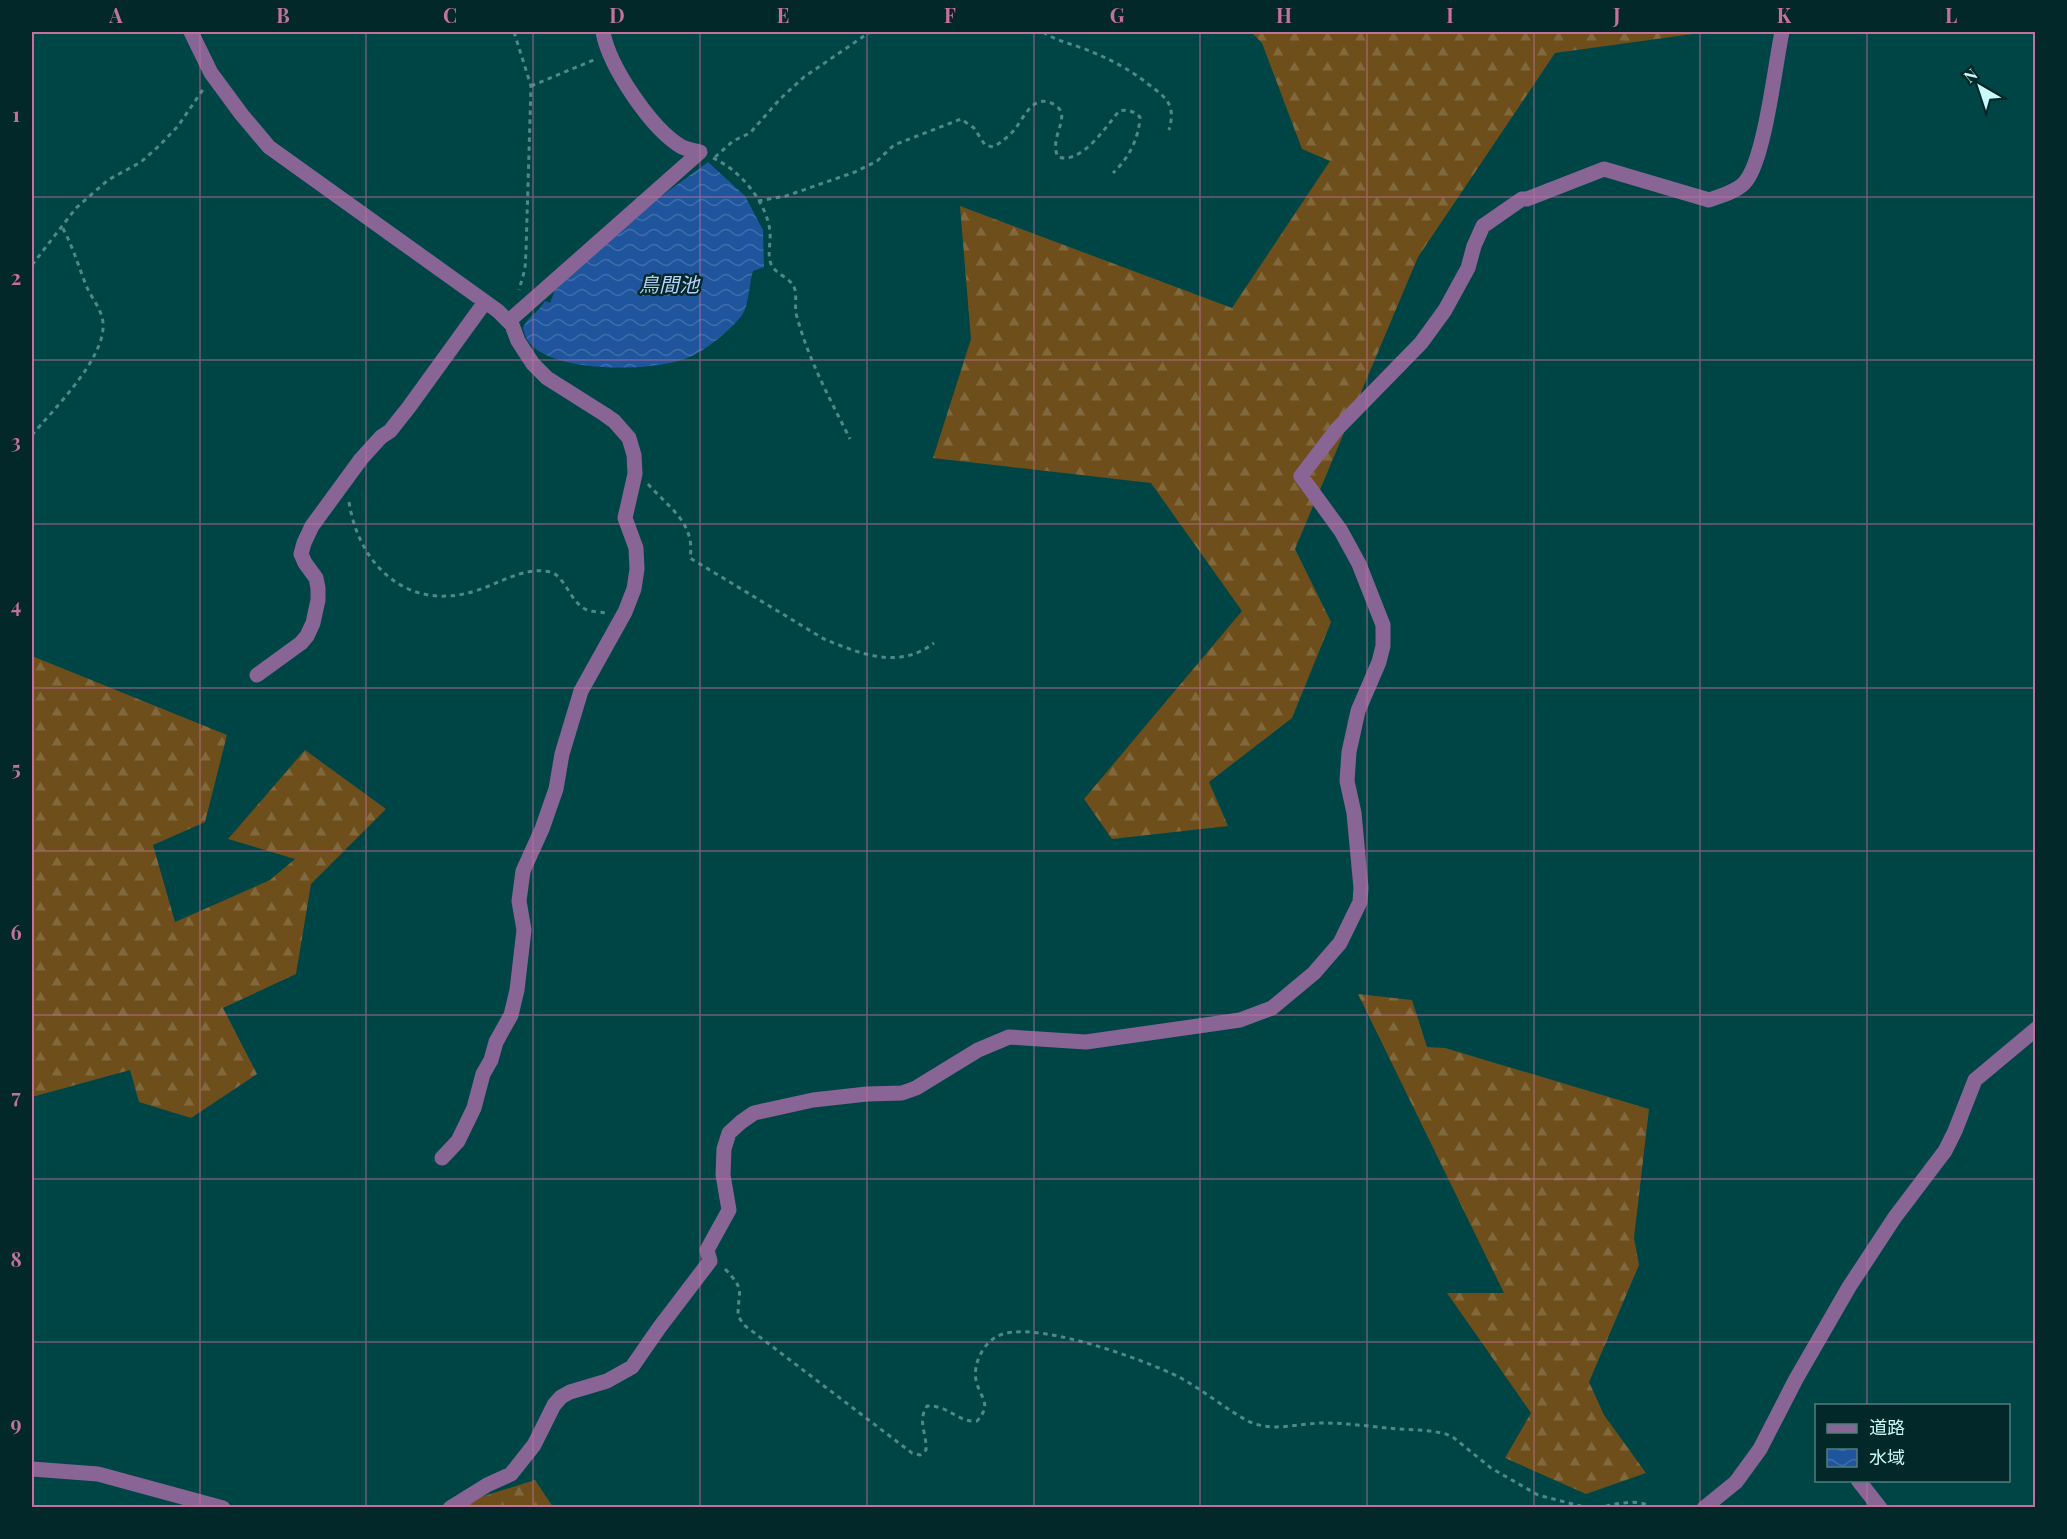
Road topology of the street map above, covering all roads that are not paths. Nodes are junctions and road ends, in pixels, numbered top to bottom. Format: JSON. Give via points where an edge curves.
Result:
{"nodes":[{"id":1,"x":191,"y":32,"type":"edge"},
{"id":2,"x":603,"y":32,"type":"edge"},
{"id":3,"x":1782,"y":32,"type":"edge"},
{"id":4,"x":485,"y":302,"type":"junction"},
{"id":5,"x":508,"y":320,"type":"junction"},
{"id":6,"x":257,"y":675,"type":"dead end"},
{"id":7,"x":2036,"y":1029,"type":"edge"},
{"id":8,"x":442,"y":1158,"type":"dead end"},
{"id":9,"x":32,"y":1469,"type":"edge"},
{"id":10,"x":1860,"y":1482,"type":"edge"},
{"id":11,"x":223,"y":1508,"type":"edge"},
{"id":12,"x":450,"y":1508,"type":"edge"},
{"id":13,"x":1704,"y":1508,"type":"edge"},
{"id":14,"x":1880,"y":1508,"type":"edge"}],
"edges":[{"from":1,"to":4,"type":"street","via":[[211,73],[269,147]]},
{"from":2,"to":5,"type":"street","via":[[609,54],[656,125],[684,148],[707,155]]},
{"from":3,"to":12,"type":"street","via":[[1763,131],[1753,170],[1745,184],[1709,200],[1604,169],[1522,199],[1483,226],[1468,268],[1421,343],[1337,429],[1301,476],[1341,531],[1383,625],[1379,662],[1358,711],[1349,752],[1347,781],[1354,813],[1360,902],[1340,943],[1314,973],[1272,1008],[1240,1020],[1086,1042],[1009,1037],[902,1093],[813,1100],[754,1113],[729,1133],[724,1149],[723,1175],[729,1210],[707,1250],[710,1262],[632,1367],[607,1381],[561,1397],[534,1445],[511,1474]]},
{"from":4,"to":5,"type":"street"},
{"from":4,"to":6,"type":"street","via":[[409,407],[348,476],[312,525],[301,554],[316,578],[316,612],[301,643]]},
{"from":5,"to":8,"type":"street","via":[[527,355],[547,378],[594,407],[622,430],[632,447],[635,482],[625,518],[636,548],[637,569],[625,612],[581,690],[556,789],[523,871],[519,901],[524,930],[511,1015],[483,1074],[474,1108],[458,1141]]},
{"from":7,"to":13,"type":"street","via":[[1975,1080],[1944,1151],[1849,1287],[1760,1449],[1736,1482]]},
{"from":9,"to":11,"type":"street","via":[[98,1474]]},
{"from":10,"to":14,"type":"street"}]}
